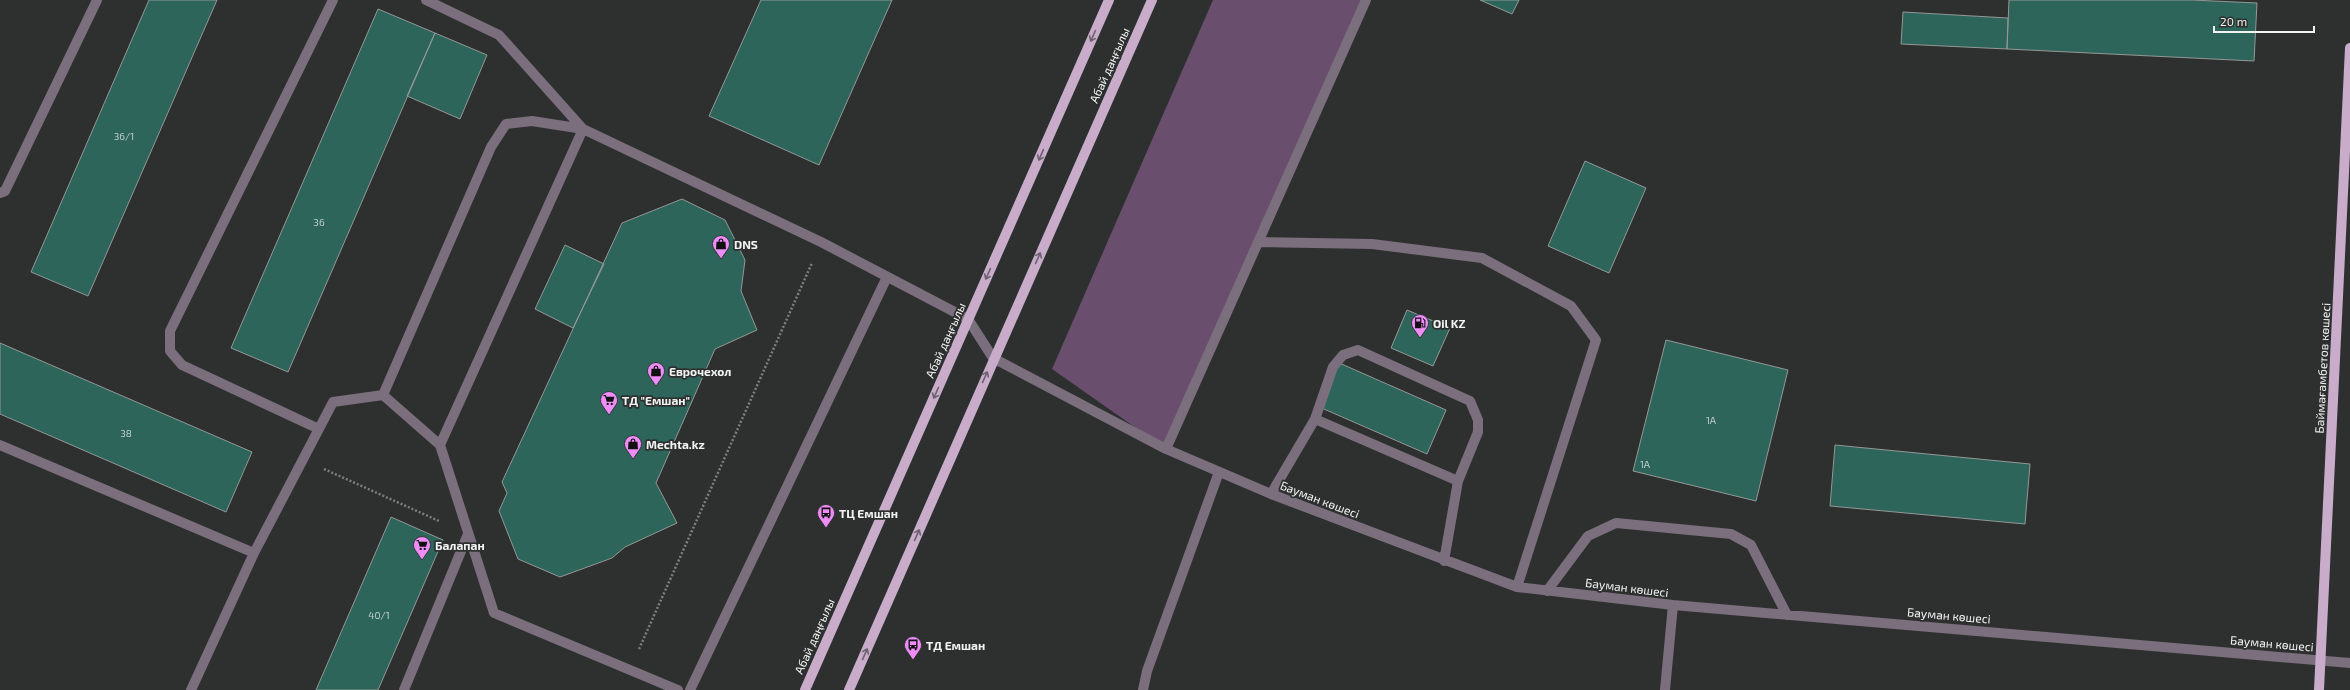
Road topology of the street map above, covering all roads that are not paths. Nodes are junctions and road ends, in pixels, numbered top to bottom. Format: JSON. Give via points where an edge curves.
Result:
{"nodes":[{"id":1,"x":97,"y":0,"type":"edge"},
{"id":2,"x":333,"y":0,"type":"edge"},
{"id":3,"x":426,"y":0,"type":"edge"},
{"id":4,"x":1109,"y":0,"type":"edge"},
{"id":5,"x":1152,"y":0,"type":"edge"},
{"id":6,"x":1366,"y":0,"type":"edge"},
{"id":7,"x":2350,"y":48,"type":"edge"},
{"id":8,"x":582,"y":129,"type":"junction"},
{"id":9,"x":0,"y":193,"type":"edge"},
{"id":10,"x":1258,"y":242,"type":"junction"},
{"id":11,"x":887,"y":277,"type":"junction"},
{"id":12,"x":968,"y":319,"type":"junction"},
{"id":13,"x":994,"y":358,"type":"junction"},
{"id":14,"x":383,"y":395,"type":"junction"},
{"id":15,"x":1314,"y":419,"type":"junction"},
{"id":16,"x":319,"y":429,"type":"junction"},
{"id":17,"x":0,"y":445,"type":"edge"},
{"id":18,"x":440,"y":445,"type":"junction"},
{"id":19,"x":1166,"y":449,"type":"junction"},
{"id":20,"x":1219,"y":472,"type":"junction"},
{"id":21,"x":1458,"y":481,"type":"junction"},
{"id":22,"x":1271,"y":494,"type":"junction"},
{"id":23,"x":468,"y":534,"type":"junction"},
{"id":24,"x":254,"y":553,"type":"junction"},
{"id":25,"x":1444,"y":561,"type":"junction"},
{"id":26,"x":1517,"y":587,"type":"junction"},
{"id":27,"x":1547,"y":591,"type":"junction"},
{"id":28,"x":1673,"y":605,"type":"junction"},
{"id":29,"x":1787,"y":614,"type":"junction"},
{"id":30,"x":2321,"y":660,"type":"junction"},
{"id":31,"x":2350,"y":663,"type":"edge"},
{"id":32,"x":191,"y":690,"type":"edge"},
{"id":33,"x":404,"y":690,"type":"edge"},
{"id":34,"x":678,"y":690,"type":"edge"},
{"id":35,"x":690,"y":690,"type":"edge"},
{"id":36,"x":804,"y":690,"type":"edge"},
{"id":37,"x":849,"y":690,"type":"edge"},
{"id":38,"x":1143,"y":690,"type":"edge"},
{"id":39,"x":1665,"y":690,"type":"edge"},
{"id":40,"x":2319,"y":690,"type":"edge"}],
"edges":[{"from":1,"to":9,"type":"street","via":[[5,191]]},
{"from":2,"to":16,"type":"street","via":[[170,331],[170,351],[182,365]]},
{"from":3,"to":8,"type":"street","via":[[499,35]]},
{"from":4,"to":12,"type":"main road","name":"Абай даңғылы","one_way":true},
{"from":13,"to":5,"type":"main road","name":"Абай даңғылы","one_way":true},
{"from":6,"to":10,"type":"street"},
{"from":7,"to":30,"type":"main road","name":"Баймағамбетов көшесі"},
{"from":8,"to":11,"type":"street","via":[[821,242]]},
{"from":8,"to":14,"type":"street","via":[[532,121],[506,124],[491,147]]},
{"from":8,"to":18,"type":"street"},
{"from":10,"to":19,"type":"street"},
{"from":10,"to":26,"type":"street","via":[[1372,244],[1482,258],[1571,306],[1596,340]]},
{"from":11,"to":12,"type":"street"},
{"from":11,"to":35,"type":"street"},
{"from":12,"to":13,"type":"street","name":"Бауман көшесі"},
{"from":12,"to":36,"type":"main road","name":"Абай даңғылы","one_way":true},
{"from":13,"to":19,"type":"street","name":"Бауман көшесі"},
{"from":37,"to":13,"type":"main road","name":"Абай даңғылы","one_way":true},
{"from":14,"to":16,"type":"street","via":[[333,402]]},
{"from":14,"to":18,"type":"street"},
{"from":15,"to":21,"type":"street"},
{"from":15,"to":21,"type":"street","via":[[1333,367],[1343,355],[1358,350],[1470,401],[1478,420],[1478,432]]},
{"from":15,"to":22,"type":"street"},
{"from":16,"to":24,"type":"street"},
{"from":17,"to":24,"type":"street"},
{"from":18,"to":23,"type":"street"},
{"from":19,"to":20,"type":"street","name":"Бауман көшесі"},
{"from":20,"to":22,"type":"street","name":"Бауман көшесі"},
{"from":20,"to":38,"type":"street","via":[[1147,671]]},
{"from":21,"to":25,"type":"street"},
{"from":22,"to":25,"type":"street","name":"Бауман көшесі"},
{"from":23,"to":33,"type":"street"},
{"from":23,"to":34,"type":"street","via":[[494,613]]},
{"from":24,"to":32,"type":"street"},
{"from":25,"to":26,"type":"street","name":"Бауман көшесі"},
{"from":26,"to":27,"type":"street","name":"Бауман көшесі"},
{"from":27,"to":28,"type":"street","name":"Бауман көшесі"},
{"from":27,"to":29,"type":"street","via":[[1588,536],[1616,523],[1731,534],[1751,545]]},
{"from":28,"to":29,"type":"street","name":"Бауман көшесі"},
{"from":28,"to":39,"type":"street"},
{"from":29,"to":30,"type":"street","name":"Бауман көшесі"},
{"from":30,"to":31,"type":"street","name":"Бауман көшесі"},
{"from":30,"to":40,"type":"main road","name":"Баймағамбетов көшесі"}]}
